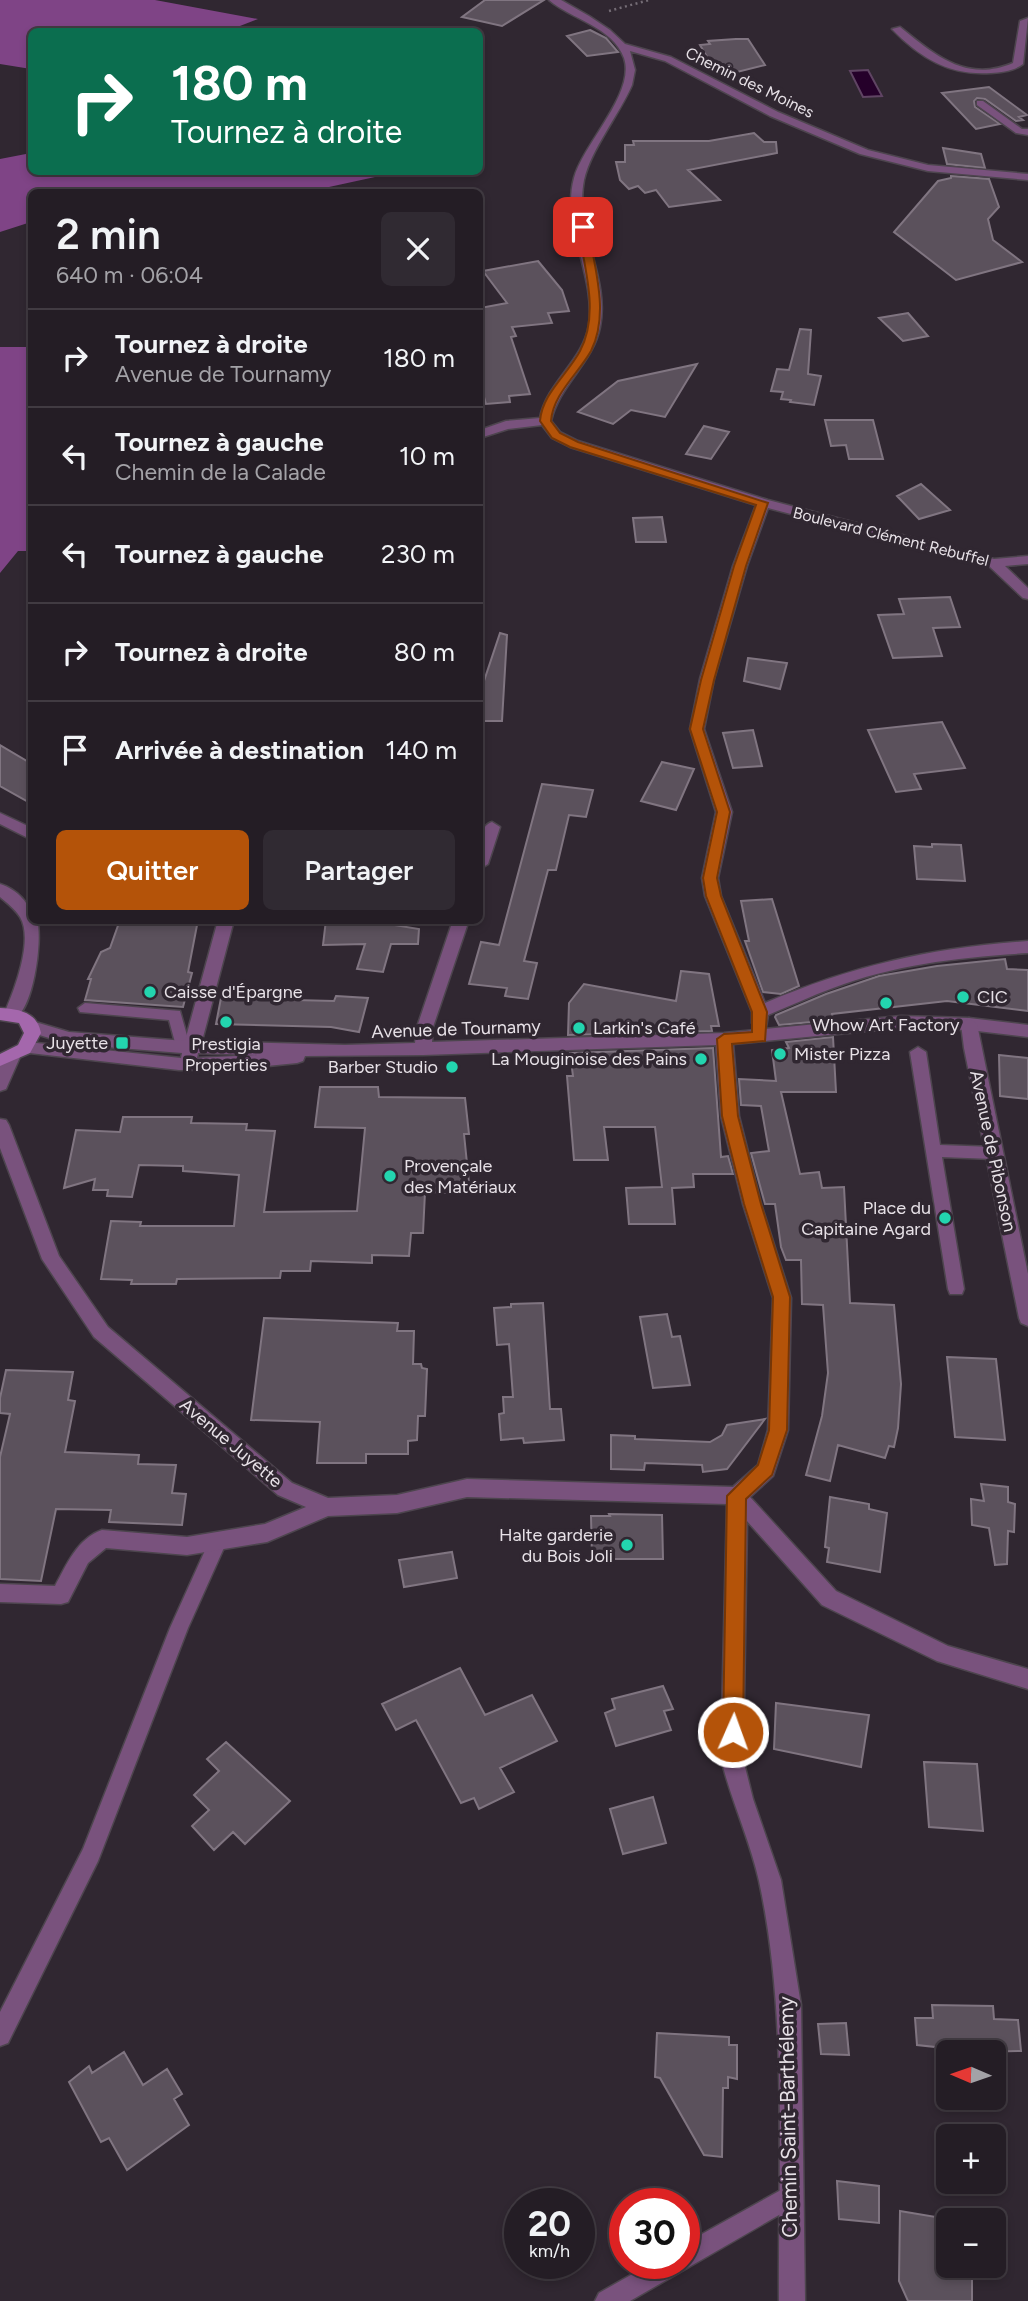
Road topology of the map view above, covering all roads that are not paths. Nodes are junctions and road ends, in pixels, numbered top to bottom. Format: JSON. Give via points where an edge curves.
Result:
{"nodes":[{"id":1,"x":554,"y":0,"type":"edge"},
{"id":2,"x":1028,"y":21,"type":"edge"},
{"id":3,"x":897,"y":29,"type":"dead end"},
{"id":4,"x":622,"y":46,"type":"junction"},
{"id":5,"x":980,"y":103,"type":"dead end"},
{"id":6,"x":1028,"y":132,"type":"edge"},
{"id":7,"x":1028,"y":177,"type":"edge"},
{"id":8,"x":545,"y":421,"type":"junction"},
{"id":9,"x":483,"y":433,"type":"edge"},
{"id":10,"x":762,"y":503,"type":"junction"},
{"id":11,"x":1028,"y":560,"type":"edge"},
{"id":12,"x":994,"y":563,"type":"junction"},
{"id":13,"x":1028,"y":595,"type":"edge"},
{"id":14,"x":0,"y":818,"type":"edge"},
{"id":15,"x":492,"y":827,"type":"dead end"},
{"id":16,"x":28,"y":833,"type":"edge"},
{"id":17,"x":483,"y":855,"type":"edge"},
{"id":18,"x":0,"y":889,"type":"edge"},
{"id":19,"x":28,"y":919,"type":"edge"},
{"id":20,"x":30,"y":924,"type":"edge"},
{"id":21,"x":225,"y":924,"type":"edge"},
{"id":22,"x":460,"y":924,"type":"edge"},
{"id":23,"x":1028,"y":947,"type":"edge"},
{"id":24,"x":85,"y":1009,"type":"dead end"},
{"id":25,"x":760,"y":1012,"type":"junction"},
{"id":26,"x":6,"y":1014,"type":"edge"},
{"id":27,"x":969,"y":1024,"type":"junction"},
{"id":28,"x":32,"y":1027,"type":"junction"},
{"id":29,"x":1028,"y":1031,"type":"edge"},
{"id":30,"x":760,"y":1037,"type":"junction"},
{"id":31,"x":724,"y":1039,"type":"junction"},
{"id":32,"x":187,"y":1046,"type":"junction"},
{"id":33,"x":424,"y":1049,"type":"junction"},
{"id":34,"x":345,"y":1051,"type":"junction"},
{"id":35,"x":918,"y":1052,"type":"dead end"},
{"id":36,"x":13,"y":1055,"type":"edge"},
{"id":37,"x":187,"y":1064,"type":"junction"},
{"id":38,"x":0,"y":1085,"type":"edge"},
{"id":39,"x":0,"y":1125,"type":"edge"},
{"id":40,"x":933,"y":1151,"type":"junction"},
{"id":41,"x":993,"y":1153,"type":"junction"},
{"id":42,"x":956,"y":1289,"type":"dead end"},
{"id":43,"x":1028,"y":1318,"type":"edge"},
{"id":44,"x":737,"y":1496,"type":"junction"},
{"id":45,"x":327,"y":1507,"type":"junction"},
{"id":46,"x":218,"y":1541,"type":"junction"},
{"id":47,"x":0,"y":1593,"type":"edge"},
{"id":48,"x":1028,"y":1679,"type":"edge"},
{"id":49,"x":0,"y":2035,"type":"edge"},
{"id":50,"x":790,"y":2196,"type":"junction"},
{"id":51,"x":700,"y":2248,"type":"edge"},
{"id":52,"x":646,"y":2279,"type":"edge"},
{"id":53,"x":607,"y":2301,"type":"edge"},
{"id":54,"x":792,"y":2301,"type":"edge"}],
"edges":[{"from":1,"to":4,"type":"street"},
{"from":2,"to":3,"type":"street","via":[[1018,64],[972,73],[946,68]]},
{"from":4,"to":7,"type":"street","name":"Chemin des Moines","via":[[668,59],[774,114],[864,152],[928,168]]},
{"from":4,"to":8,"type":"street","via":[[631,72],[579,181],[594,327],[585,351],[546,408]]},
{"from":5,"to":6,"type":"lane","via":[[1019,131]]},
{"from":8,"to":9,"type":"street"},
{"from":8,"to":10,"type":"street","name":"Boulevard Clément Rebuffel","via":[[556,435],[574,444]]},
{"from":10,"to":12,"type":"street","name":"Boulevard Clément Rebuffel"},
{"from":10,"to":25,"type":"street","via":[[707,680],[697,729],[724,812],[710,878],[713,896]]},
{"from":11,"to":12,"type":"street","name":"Boulevard Clément Rebuffel"},
{"from":12,"to":13,"type":"street"},
{"from":14,"to":16,"type":"street"},
{"from":15,"to":17,"type":"street"},
{"from":18,"to":19,"type":"street"},
{"from":20,"to":26,"type":"street","via":[[32,944],[23,986]]},
{"from":21,"to":32,"type":"street"},
{"from":22,"to":33,"type":"street","via":[[425,1027]]},
{"from":23,"to":25,"type":"street","via":[[894,964],[828,983]]},
{"from":24,"to":32,"type":"lane","via":[[175,1015]]},
{"from":25,"to":30,"type":"street"},
{"from":26,"to":28,"type":"main road","via":[[21,1016]]},
{"from":27,"to":29,"type":"street","name":"Avenue de Tournamy"},
{"from":27,"to":30,"type":"street","name":"Avenue de Tournamy","via":[[901,1023]]},
{"from":27,"to":41,"type":"street","name":"Avenue de Pibonson"},
{"from":28,"to":32,"type":"street","name":"Avenue de Tournamy","via":[[69,1038]]},
{"from":28,"to":36,"type":"main road","via":[[32,1041]]},
{"from":30,"to":31,"type":"street","name":"Avenue de Tournamy"},
{"from":31,"to":33,"type":"street","name":"Avenue de Tournamy"},
{"from":31,"to":44,"type":"street","via":[[730,1116],[782,1297],[778,1430],[766,1470]]},
{"from":32,"to":34,"type":"street","name":"Avenue de Tournamy"},
{"from":32,"to":37,"type":"street"},
{"from":33,"to":34,"type":"street","name":"Avenue de Tournamy"},
{"from":34,"to":37,"type":"street","name":"Avenue de Tournamy"},
{"from":35,"to":40,"type":"lane"},
{"from":36,"to":37,"type":"street","name":"Avenue de Tournamy"},
{"from":36,"to":38,"type":"street"},
{"from":39,"to":45,"type":"street","name":"Avenue Juyette","via":[[51,1259],[101,1332],[285,1489]]},
{"from":40,"to":41,"type":"lane"},
{"from":40,"to":42,"type":"lane"},
{"from":41,"to":43,"type":"street","name":"Avenue de Pibonson"},
{"from":44,"to":45,"type":"street","name":"Avenue Juyette","via":[[467,1488],[397,1504]]},
{"from":44,"to":48,"type":"street","via":[[829,1598],[944,1654]]},
{"from":44,"to":50,"type":"street","name":"Chemin Saint-Barthélemy","via":[[732,1759],[770,1880],[789,2005]]},
{"from":45,"to":46,"type":"street","via":[[267,1533]]},
{"from":46,"to":47,"type":"street","via":[[187,1546],[102,1539],[81,1558],[61,1595]]},
{"from":46,"to":49,"type":"lane","via":[[179,1628],[92,1854]]},
{"from":50,"to":51,"type":"lane"},
{"from":50,"to":54,"type":"street","name":"Chemin Saint-Barthélemy"},
{"from":52,"to":53,"type":"lane"}]}
